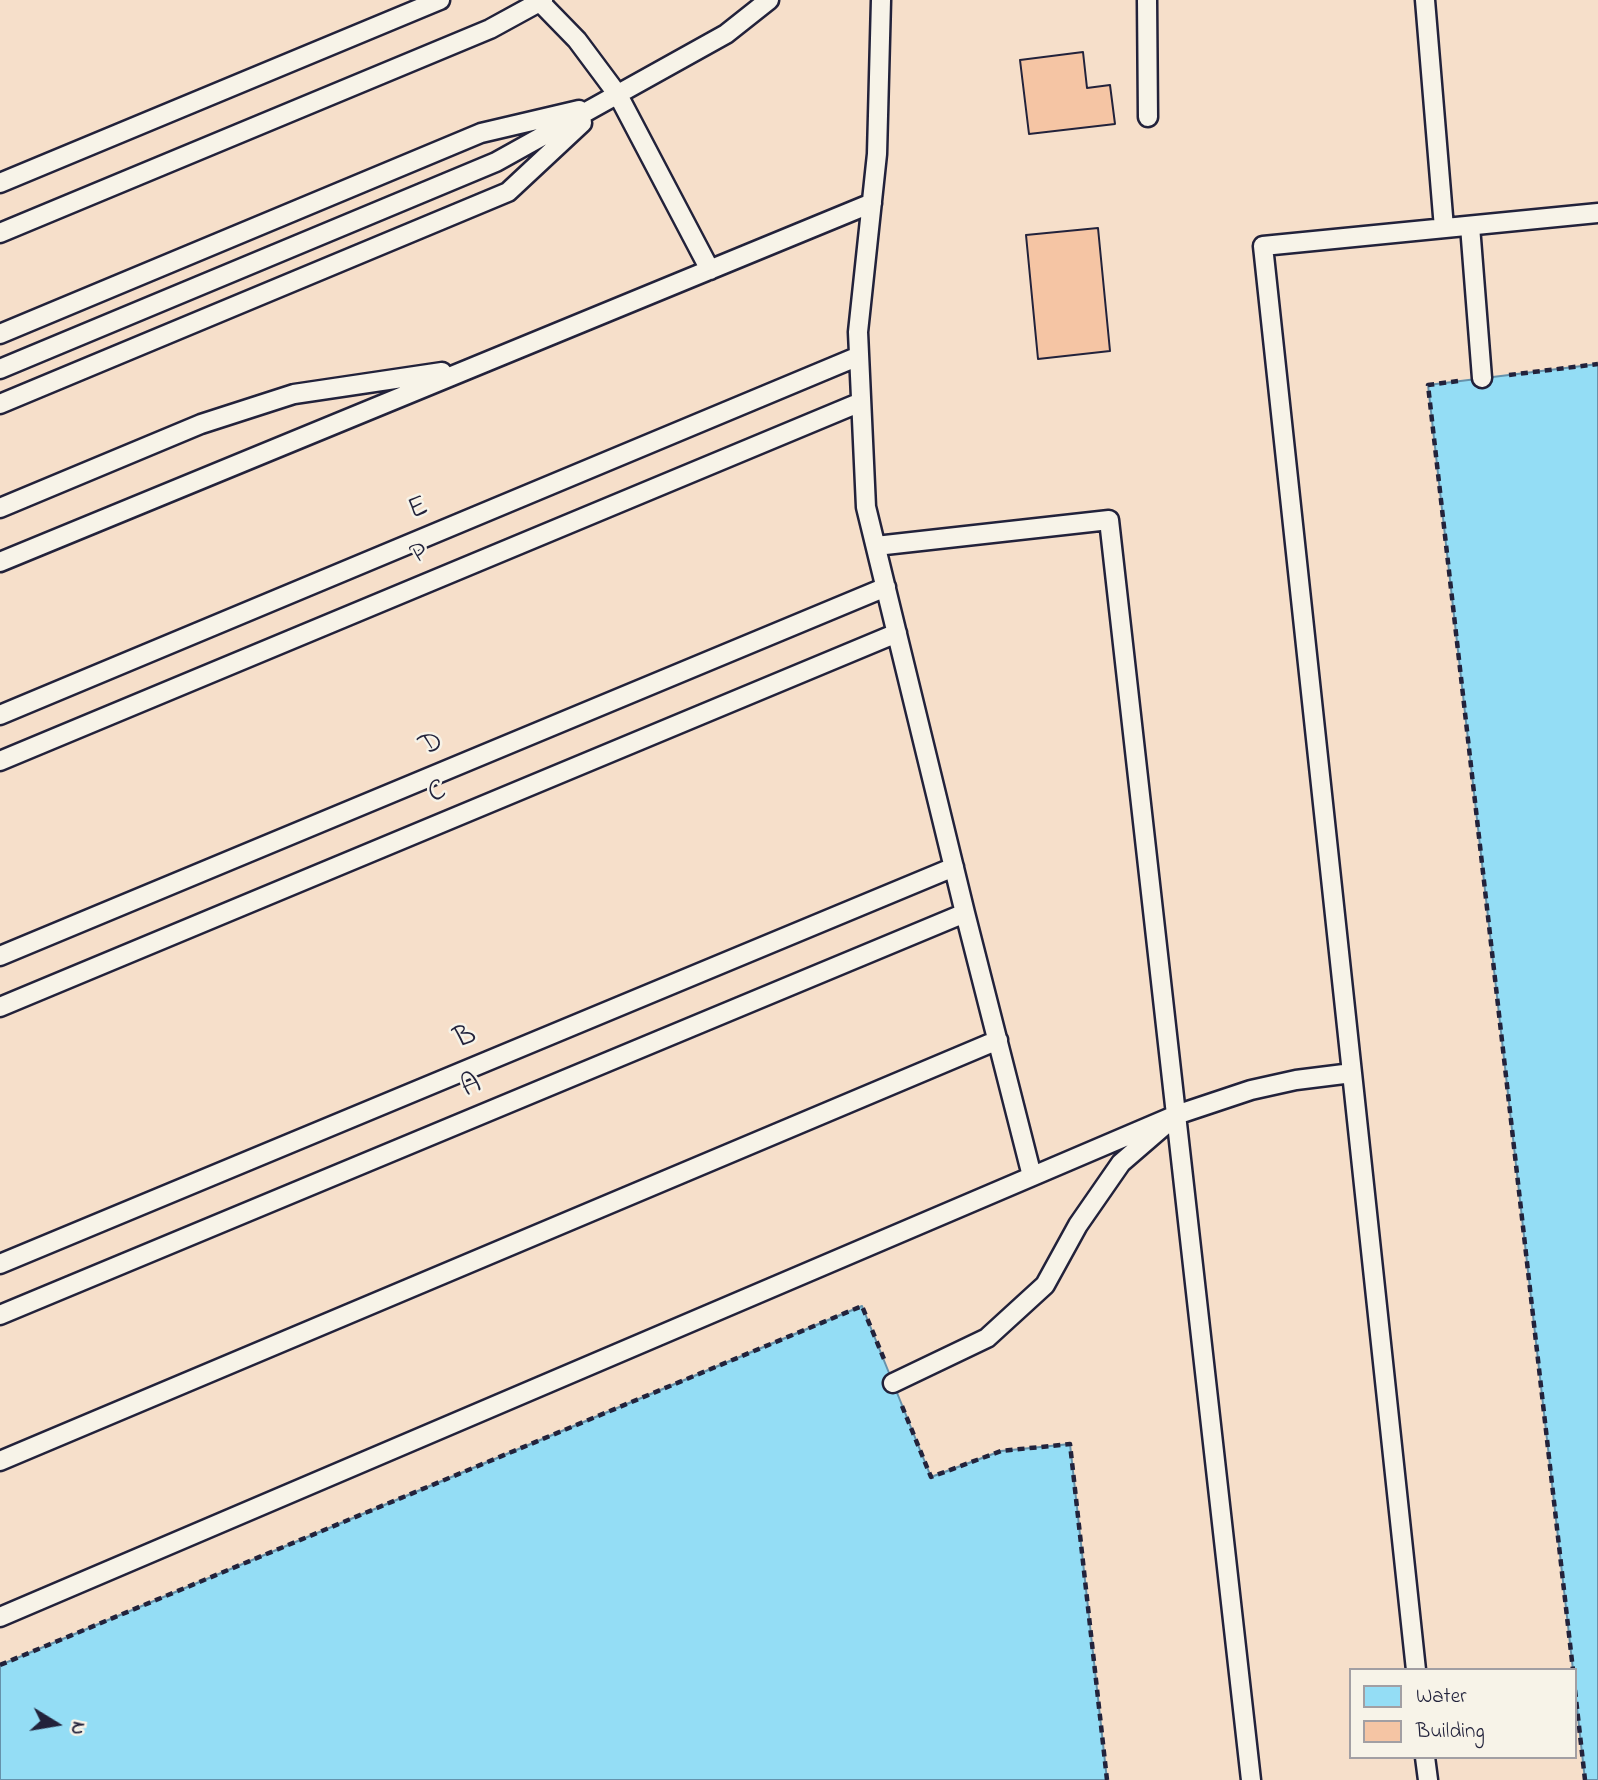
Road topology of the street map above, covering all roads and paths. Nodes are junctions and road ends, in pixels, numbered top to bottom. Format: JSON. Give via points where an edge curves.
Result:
{"nodes":[{"id":1,"x":439,"y":0,"type":"edge"},
{"id":2,"x":540,"y":0,"type":"edge"},
{"id":3,"x":769,"y":0,"type":"edge"},
{"id":4,"x":881,"y":0,"type":"edge"},
{"id":5,"x":1147,"y":0,"type":"edge"},
{"id":6,"x":1426,"y":0,"type":"edge"},
{"id":7,"x":611,"y":99,"type":"junction"},
{"id":8,"x":1148,"y":117,"type":"dead end"},
{"id":9,"x":0,"y":183,"type":"edge"},
{"id":10,"x":872,"y":202,"type":"junction"},
{"id":11,"x":1598,"y":213,"type":"edge"},
{"id":12,"x":1470,"y":226,"type":"junction"},
{"id":13,"x":1444,"y":228,"type":"junction"},
{"id":14,"x":0,"y":233,"type":"edge"},
{"id":15,"x":710,"y":270,"type":"junction"},
{"id":16,"x":0,"y":334,"type":"edge"},
{"id":17,"x":859,"y":356,"type":"junction"},
{"id":18,"x":1598,"y":364,"type":"edge"},
{"id":19,"x":470,"y":368,"type":"junction"},
{"id":20,"x":0,"y":369,"type":"edge"},
{"id":21,"x":1482,"y":378,"type":"junction"},
{"id":22,"x":861,"y":402,"type":"junction"},
{"id":23,"x":0,"y":404,"type":"edge"},
{"id":24,"x":0,"y":508,"type":"edge"},
{"id":25,"x":876,"y":546,"type":"junction"},
{"id":26,"x":0,"y":562,"type":"edge"},
{"id":27,"x":886,"y":587,"type":"junction"},
{"id":28,"x":897,"y":633,"type":"junction"},
{"id":29,"x":0,"y":715,"type":"edge"},
{"id":30,"x":0,"y":761,"type":"edge"},
{"id":31,"x":954,"y":867,"type":"junction"},
{"id":32,"x":965,"y":913,"type":"junction"},
{"id":33,"x":0,"y":956,"type":"edge"},
{"id":34,"x":0,"y":1007,"type":"edge"},
{"id":35,"x":998,"y":1040,"type":"junction"},
{"id":36,"x":1352,"y":1073,"type":"junction"},
{"id":37,"x":1176,"y":1115,"type":"junction"},
{"id":38,"x":1032,"y":1177,"type":"junction"},
{"id":39,"x":0,"y":1264,"type":"edge"},
{"id":40,"x":0,"y":1315,"type":"edge"},
{"id":41,"x":893,"y":1383,"type":"junction"},
{"id":42,"x":0,"y":1461,"type":"edge"},
{"id":43,"x":0,"y":1616,"type":"edge"},
{"id":44,"x":0,"y":1665,"type":"edge"},
{"id":45,"x":1416,"y":1668,"type":"edge"},
{"id":46,"x":1573,"y":1668,"type":"edge"},
{"id":47,"x":1577,"y":1708,"type":"edge"},
{"id":48,"x":1425,"y":1759,"type":"edge"},
{"id":49,"x":1107,"y":1780,"type":"edge"},
{"id":50,"x":1251,"y":1780,"type":"edge"},
{"id":51,"x":1428,"y":1780,"type":"edge"},
{"id":52,"x":1585,"y":1780,"type":"edge"}],
"edges":[{"from":1,"to":9,"type":"lane"},
{"from":2,"to":7,"type":"lane","via":[[577,40]]},
{"from":2,"to":14,"type":"lane","via":[[490,29]]},
{"from":3,"to":7,"type":"lane","via":[[726,34]]},
{"from":4,"to":10,"type":"lane"},
{"from":5,"to":8,"type":"lane"},
{"from":6,"to":13,"type":"lane"},
{"from":7,"to":15,"type":"lane"},
{"from":7,"to":16,"type":"lane","via":[[481,132]]},
{"from":7,"to":20,"type":"lane","via":[[496,162]]},
{"from":7,"to":23,"type":"lane","via":[[508,192]]},
{"from":10,"to":15,"type":"lane"},
{"from":10,"to":17,"type":"lane"},
{"from":11,"to":12,"type":"lane"},
{"from":12,"to":13,"type":"lane"},
{"from":12,"to":21,"type":"lane"},
{"from":13,"to":36,"type":"lane","via":[[1263,246]]},
{"from":15,"to":19,"type":"lane"},
{"from":17,"to":22,"type":"lane"},
{"from":17,"to":29,"type":"lane","name":"E"},
{"from":18,"to":21,"type":"path"},
{"from":19,"to":24,"type":"lane","via":[[294,394],[201,424]]},
{"from":19,"to":26,"type":"lane"},
{"from":21,"to":46,"type":"path","via":[[1428,385]]},
{"from":22,"to":25,"type":"lane","via":[[866,507]]},
{"from":22,"to":30,"type":"lane","name":"P"},
{"from":25,"to":27,"type":"lane"},
{"from":25,"to":37,"type":"lane","via":[[1109,520]]},
{"from":27,"to":28,"type":"lane"},
{"from":27,"to":33,"type":"lane","name":"D"},
{"from":28,"to":31,"type":"lane"},
{"from":28,"to":34,"type":"lane","name":"C"},
{"from":31,"to":32,"type":"lane"},
{"from":31,"to":39,"type":"lane","name":"B"},
{"from":32,"to":35,"type":"lane"},
{"from":32,"to":40,"type":"lane","name":"A"},
{"from":35,"to":38,"type":"lane"},
{"from":35,"to":42,"type":"lane"},
{"from":36,"to":37,"type":"lane","via":[[1251,1090]]},
{"from":36,"to":45,"type":"lane"},
{"from":37,"to":38,"type":"lane"},
{"from":37,"to":41,"type":"lane","via":[[1121,1163],[1078,1225],[1045,1285],[987,1338]]},
{"from":37,"to":50,"type":"lane"},
{"from":38,"to":43,"type":"lane"},
{"from":41,"to":44,"type":"path","via":[[863,1306]]},
{"from":41,"to":49,"type":"path","via":[[931,1477],[1001,1451],[1070,1444]]},
{"from":47,"to":52,"type":"path"},
{"from":48,"to":51,"type":"lane"}]}
